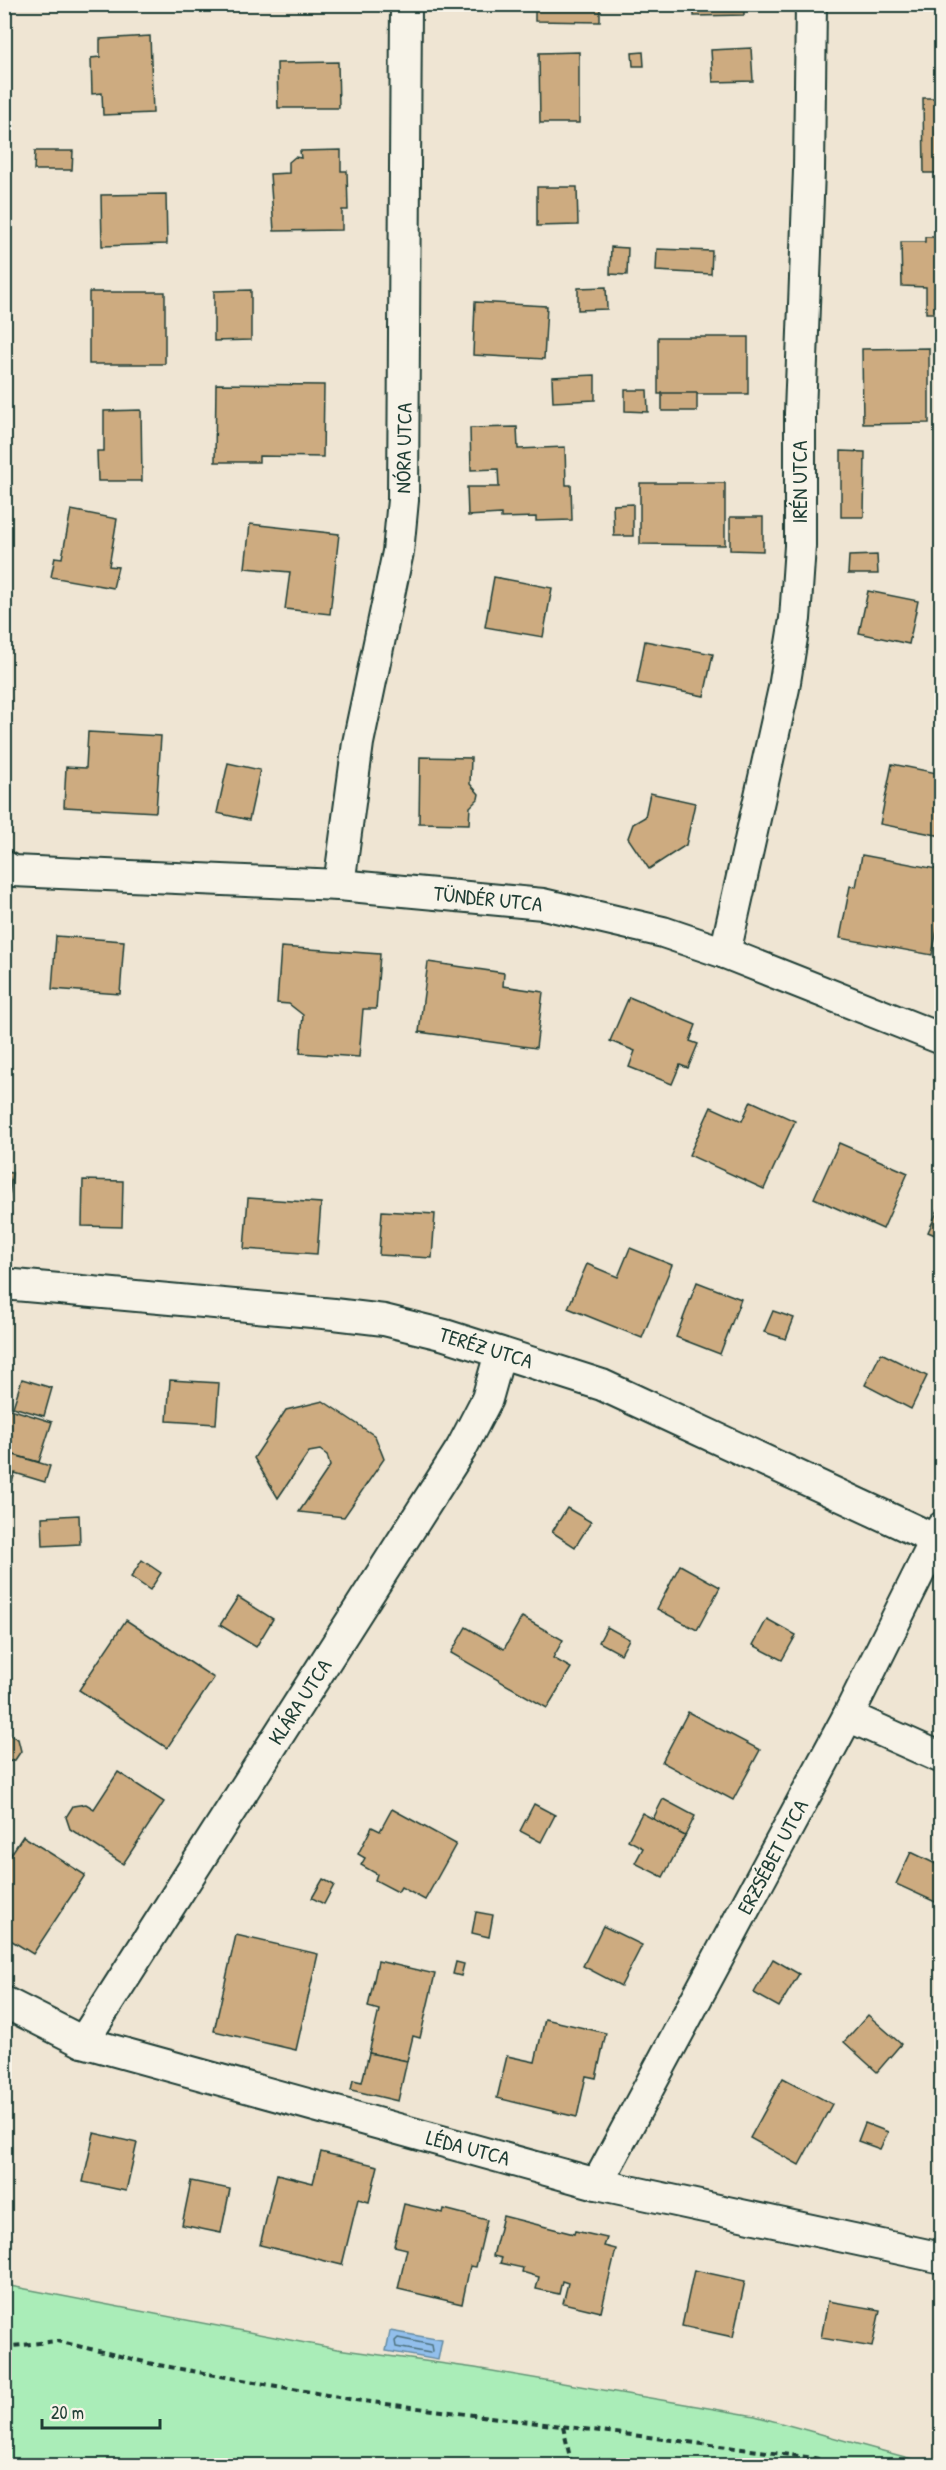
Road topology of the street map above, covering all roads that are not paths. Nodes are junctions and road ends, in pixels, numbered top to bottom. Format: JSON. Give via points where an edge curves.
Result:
{"nodes":[{"id":1,"x":406,"y":4,"type":"edge"},
{"id":2,"x":812,"y":4,"type":"edge"},
{"id":3,"x":9,"y":869,"type":"edge"},
{"id":4,"x":339,"y":885,"type":"junction"},
{"id":5,"x":725,"y":953,"type":"junction"},
{"id":6,"x":942,"y":1039,"type":"edge"},
{"id":7,"x":4,"y":1284,"type":"edge"},
{"id":8,"x":500,"y":1353,"type":"junction"},
{"id":9,"x":938,"y":1533,"type":"edge"},
{"id":10,"x":848,"y":1716,"type":"junction"},
{"id":11,"x":942,"y":1758,"type":"edge"},
{"id":12,"x":4,"y":2002,"type":"edge"},
{"id":13,"x":83,"y":2042,"type":"junction"},
{"id":14,"x":597,"y":2184,"type":"junction"},
{"id":15,"x":942,"y":2259,"type":"edge"}],
"edges":[{"from":1,"to":4,"type":"street","name":"NÓRA UTCA","via":[[404,500],[396,562],[358,743]]},
{"from":2,"to":5,"type":"street","name":"IRÉN UTCA","via":[[795,619],[784,688]]},
{"from":3,"to":4,"type":"street","name":"TÜNDÉR UTCA"},
{"from":4,"to":5,"type":"street","name":"TÜNDÉR UTCA","via":[[543,903],[663,932]]},
{"from":5,"to":6,"type":"street","name":"TÜNDÉR UTCA"},
{"from":7,"to":8,"type":"street","name":"TERÉZ UTCA","via":[[384,1320]]},
{"from":8,"to":9,"type":"street","name":"TERÉZ UTCA","via":[[602,1385]]},
{"from":8,"to":13,"type":"street","name":"KLÁRA UTCA","via":[[487,1399],[461,1449]]},
{"from":9,"to":10,"type":"street","name":"ERZSÉBET UTCA"},
{"from":10,"to":11,"type":"street"},
{"from":10,"to":14,"type":"street","name":"ERZSÉBET UTCA"},
{"from":12,"to":13,"type":"street","name":"LÉDA UTCA"},
{"from":13,"to":14,"type":"street","name":"LÉDA UTCA"},
{"from":14,"to":15,"type":"street","name":"LÉDA UTCA"}]}
